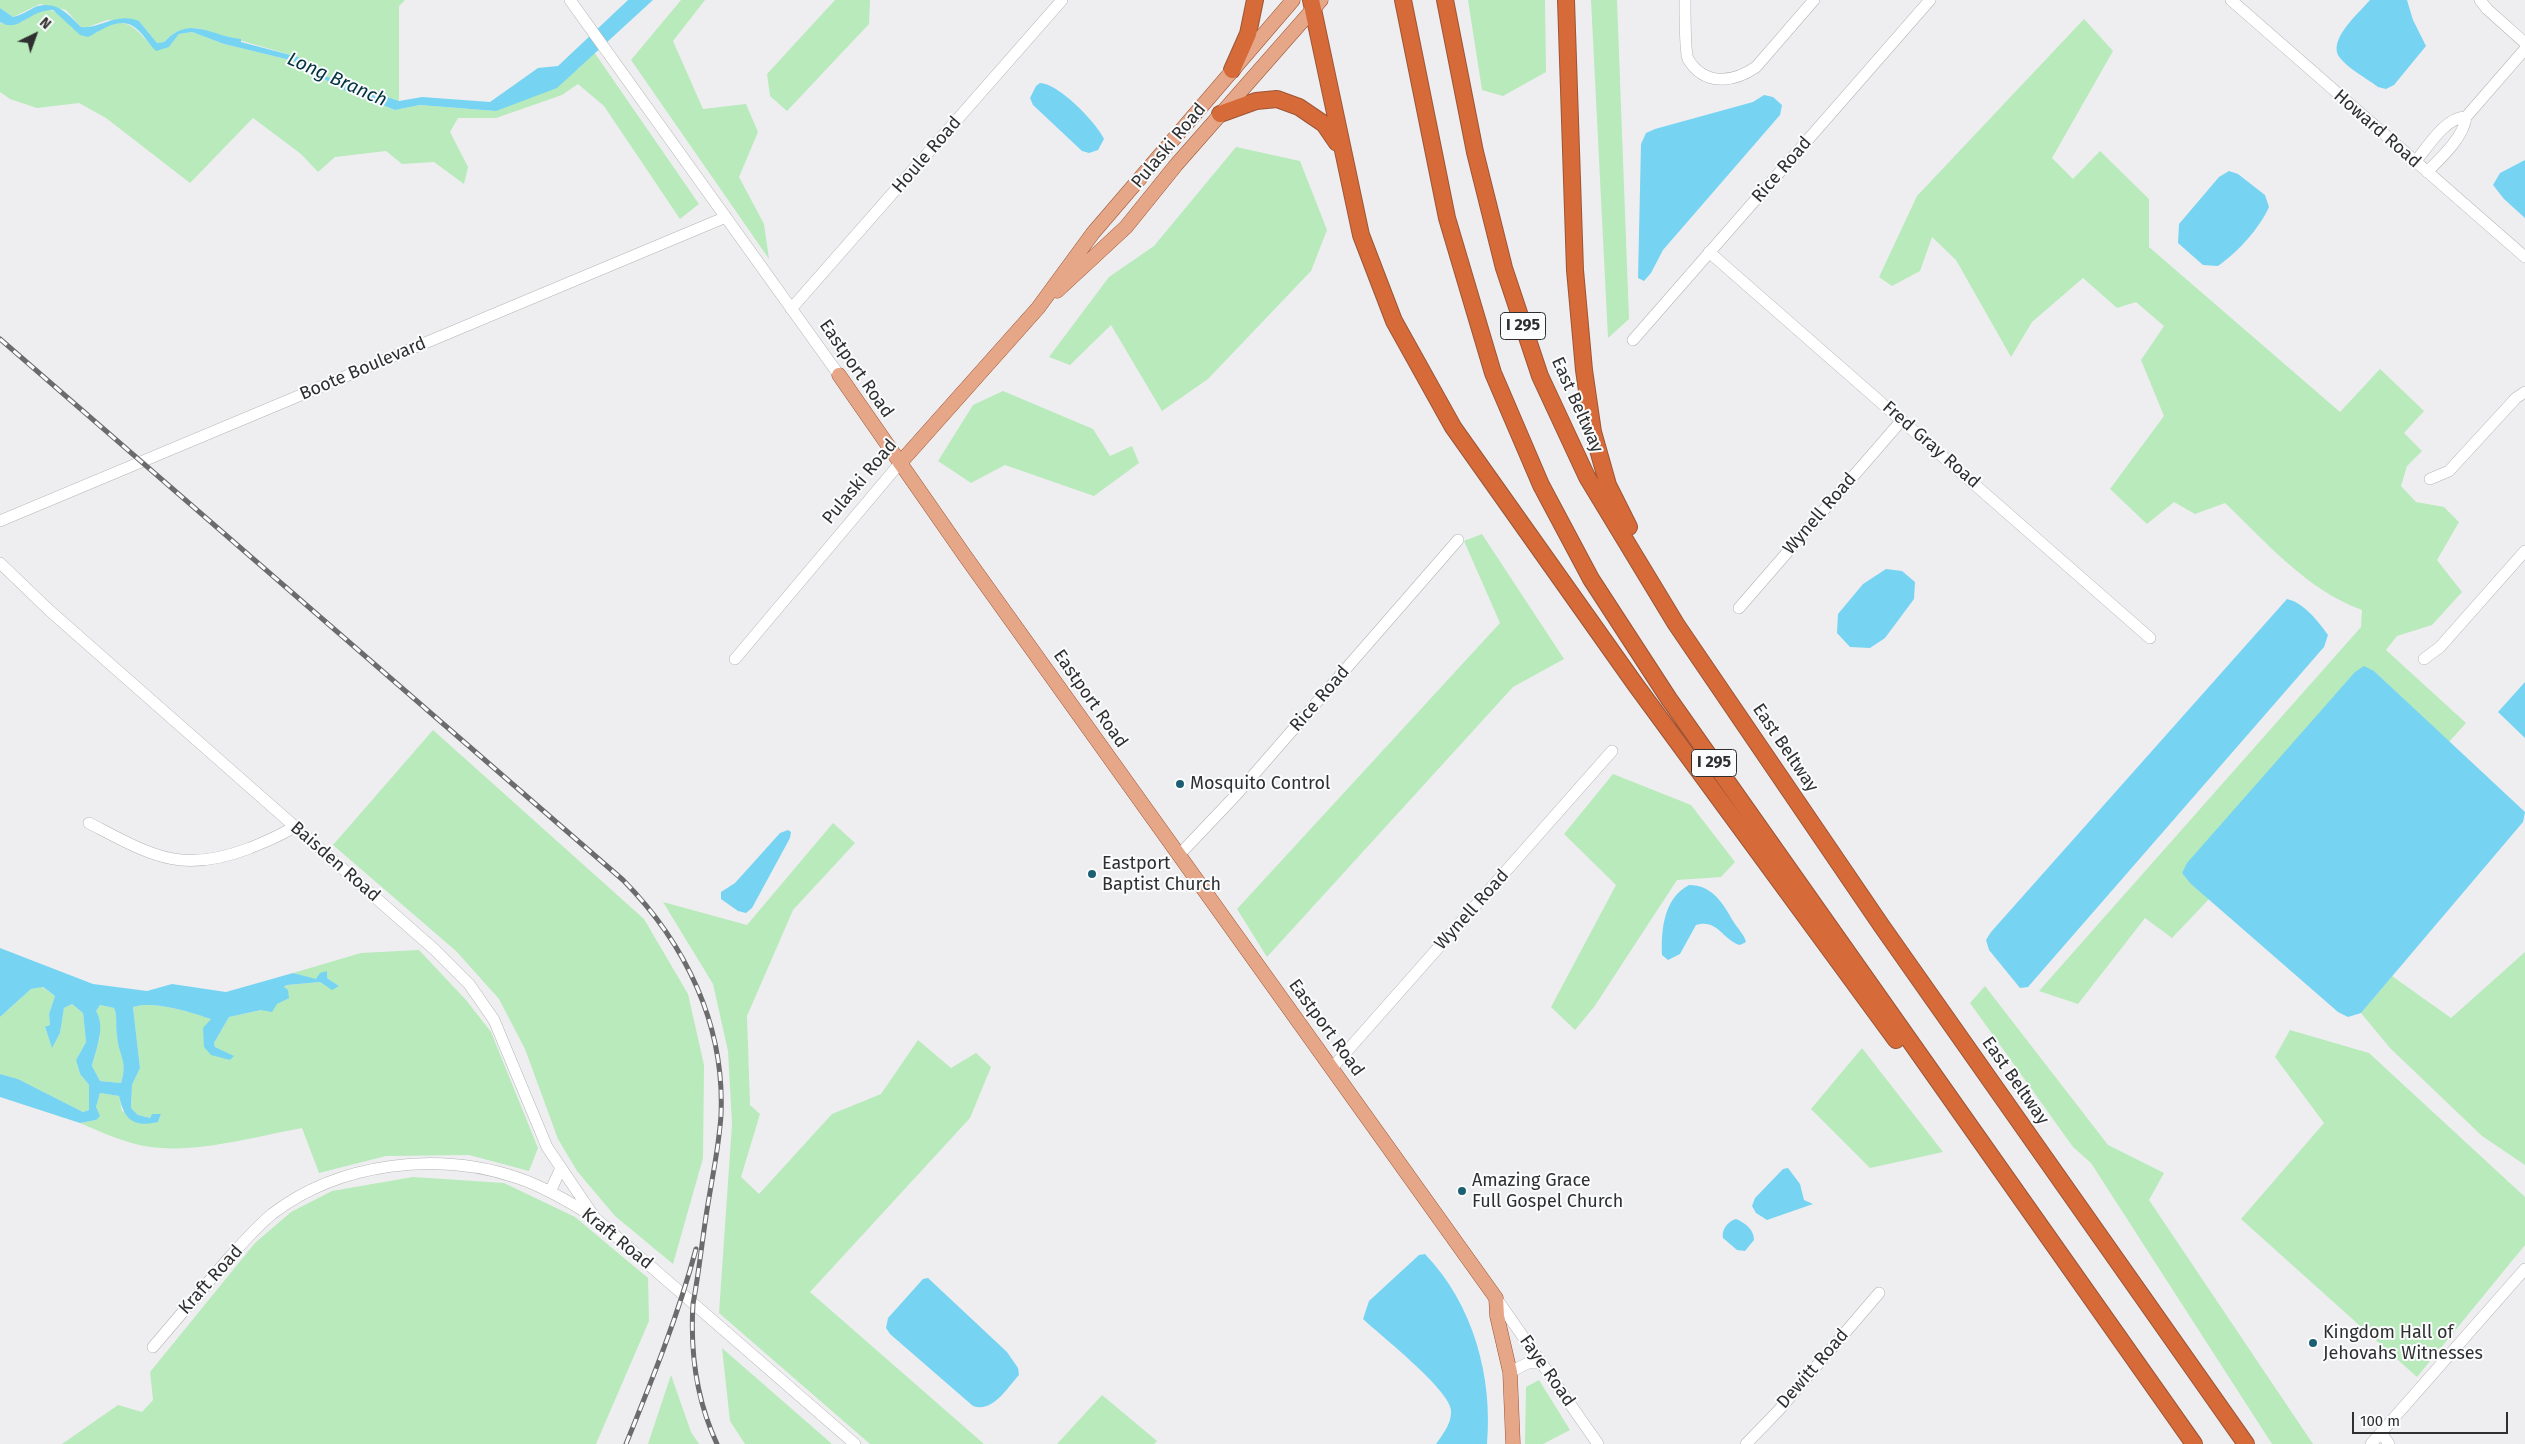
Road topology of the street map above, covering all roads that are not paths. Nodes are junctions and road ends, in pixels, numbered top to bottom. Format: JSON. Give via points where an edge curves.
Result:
{"nodes":[{"id":1,"x":570,"y":0,"type":"edge"},
{"id":2,"x":1062,"y":0,"type":"edge"},
{"id":3,"x":1255,"y":0,"type":"edge"},
{"id":4,"x":1293,"y":0,"type":"edge"},
{"id":5,"x":1403,"y":0,"type":"edge"},
{"id":6,"x":1445,"y":0,"type":"edge"},
{"id":7,"x":1566,"y":0,"type":"edge"},
{"id":8,"x":1685,"y":0,"type":"edge"},
{"id":9,"x":1814,"y":0,"type":"edge"},
{"id":10,"x":1930,"y":0,"type":"edge"},
{"id":11,"x":2230,"y":0,"type":"edge"},
{"id":12,"x":2480,"y":0,"type":"edge"},
{"id":13,"x":1314,"y":2,"type":"edge"},
{"id":14,"x":2525,"y":43,"type":"edge"},
{"id":15,"x":2525,"y":49,"type":"edge"},
{"id":16,"x":1232,"y":70,"type":"junction"},
{"id":17,"x":1220,"y":114,"type":"junction"},
{"id":18,"x":2466,"y":117,"type":"junction"},
{"id":19,"x":1342,"y":150,"type":"junction"},
{"id":20,"x":2415,"y":162,"type":"junction"},
{"id":21,"x":2427,"y":172,"type":"junction"},
{"id":22,"x":726,"y":217,"type":"junction"},
{"id":23,"x":1710,"y":252,"type":"junction"},
{"id":24,"x":2525,"y":257,"type":"edge"},
{"id":25,"x":1038,"y":308,"type":"junction"},
{"id":26,"x":791,"y":309,"type":"junction"},
{"id":27,"x":1632,"y":340,"type":"dead end"},
{"id":28,"x":838,"y":375,"type":"joint"},
{"id":29,"x":2525,"y":392,"type":"edge"},
{"id":30,"x":1902,"y":420,"type":"junction"},
{"id":31,"x":900,"y":463,"type":"junction"},
{"id":32,"x":2430,"y":479,"type":"dead end"},
{"id":33,"x":0,"y":521,"type":"edge"},
{"id":34,"x":1458,"y":540,"type":"dead end"},
{"id":35,"x":2525,"y":551,"type":"edge"},
{"id":36,"x":0,"y":563,"type":"edge"},
{"id":37,"x":1738,"y":608,"type":"dead end"},
{"id":38,"x":1676,"y":624,"type":"junction"},
{"id":39,"x":2150,"y":638,"type":"dead end"},
{"id":40,"x":734,"y":659,"type":"dead end"},
{"id":41,"x":2424,"y":659,"type":"dead end"},
{"id":42,"x":1612,"y":751,"type":"dead end"},
{"id":43,"x":89,"y":823,"type":"dead end"},
{"id":44,"x":295,"y":826,"type":"junction"},
{"id":45,"x":1179,"y":855,"type":"junction"},
{"id":46,"x":1332,"y":1068,"type":"junction"},
{"id":47,"x":560,"y":1170,"type":"junction"},
{"id":48,"x":550,"y":1192,"type":"junction"},
{"id":49,"x":595,"y":1218,"type":"junction"},
{"id":50,"x":2041,"y":1226,"type":"junction"},
{"id":51,"x":2525,"y":1268,"type":"edge"},
{"id":52,"x":1879,"y":1293,"type":"dead end"},
{"id":53,"x":1496,"y":1298,"type":"junction"},
{"id":54,"x":153,"y":1346,"type":"dead end"},
{"id":55,"x":1541,"y":1364,"type":"junction"},
{"id":56,"x":1510,"y":1372,"type":"junction"},
{"id":57,"x":2381,"y":1433,"type":"junction"},
{"id":58,"x":855,"y":1444,"type":"edge"},
{"id":59,"x":1513,"y":1444,"type":"edge"},
{"id":60,"x":1598,"y":1444,"type":"edge"},
{"id":61,"x":1746,"y":1444,"type":"edge"},
{"id":62,"x":2194,"y":1444,"type":"edge"},
{"id":63,"x":2246,"y":1444,"type":"edge"},
{"id":64,"x":2372,"y":1444,"type":"edge"},
{"id":65,"x":2389,"y":1444,"type":"edge"}],
"edges":[{"from":1,"to":22,"type":"street","name":"Eastport Road"},
{"from":2,"to":26,"type":"street","name":"Houle Road"},
{"from":3,"to":16,"type":"highway","via":[[1248,34]]},
{"from":4,"to":16,"type":"main road","name":"Pulaski Road"},
{"from":5,"to":50,"type":"highway","number":"I 295","via":[[1438,177],[1460,263],[1493,373],[1541,485],[1591,579],[1669,699]]},
{"from":6,"to":38,"type":"highway","name":"East Beltway","number":"I 295","via":[[1488,209],[1540,376],[1587,477]]},
{"from":7,"to":38,"type":"highway","via":[[1575,270],[1593,432],[1608,485]]},
{"from":8,"to":9,"type":"street","via":[[1688,58],[1704,76],[1724,80],[1745,75],[1756,67]]},
{"from":10,"to":23,"type":"street","name":"Rice Road"},
{"from":11,"to":20,"type":"street","name":"Howard Road"},
{"from":12,"to":14,"type":"street"},
{"from":13,"to":17,"type":"main road","name":"Pulaski Road"},
{"from":13,"to":19,"type":"highway"},
{"from":15,"to":18,"type":"street"},
{"from":16,"to":25,"type":"main road","name":"Pulaski Road","via":[[1093,233]]},
{"from":17,"to":19,"type":"highway","via":[[1256,100],[1277,99],[1299,107],[1324,124]]},
{"from":17,"to":25,"type":"main road","name":"Pulaski Road","via":[[1126,226]]},
{"from":18,"to":20,"type":"street","via":[[2457,117],[2446,126]]},
{"from":18,"to":21,"type":"street","via":[[2458,136]]},
{"from":19,"to":50,"type":"highway","via":[[1361,235],[1394,321],[1453,427],[1845,972]]},
{"from":20,"to":21,"type":"street","name":"Howard Road"},
{"from":21,"to":24,"type":"street","name":"Howard Road"},
{"from":22,"to":26,"type":"street","name":"Eastport Road"},
{"from":22,"to":33,"type":"street","name":"Boote Boulevard"},
{"from":23,"to":27,"type":"street","name":"Rice Road"},
{"from":23,"to":30,"type":"street","name":"Fred Gray Road"},
{"from":25,"to":31,"type":"main road","name":"Pulaski Road"},
{"from":26,"to":28,"type":"street","name":"Eastport Road"},
{"from":28,"to":31,"type":"main road","name":"Eastport Road"},
{"from":29,"to":32,"type":"street","via":[[2449,472]]},
{"from":30,"to":37,"type":"street","name":"Wynell Road"},
{"from":30,"to":39,"type":"street","name":"Fred Gray Road"},
{"from":31,"to":40,"type":"street","name":"Pulaski Road"},
{"from":31,"to":45,"type":"main road","name":"Eastport Road"},
{"from":34,"to":45,"type":"street","name":"Rice Road","via":[[1236,795]]},
{"from":35,"to":41,"type":"street","via":[[2440,647]]},
{"from":36,"to":44,"type":"street","name":"Baisden Road","via":[[50,611]]},
{"from":38,"to":63,"type":"highway","name":"East Beltway","number":"I 295","via":[[1881,925]]},
{"from":42,"to":46,"type":"street","name":"Wynell Road"},
{"from":43,"to":44,"type":"street","via":[[149,854],[176,861],[208,860],[239,852],[285,834]]},
{"from":44,"to":47,"type":"street","name":"Baisden Road","via":[[435,950],[482,1000],[503,1038],[539,1130]]},
{"from":45,"to":46,"type":"main road","name":"Eastport Road"},
{"from":46,"to":53,"type":"main road","name":"Eastport Road"},
{"from":47,"to":48,"type":"street"},
{"from":47,"to":49,"type":"street","name":"Baisden Road"},
{"from":48,"to":49,"type":"street","name":"Kraft Road"},
{"from":48,"to":54,"type":"street","name":"Kraft Road","via":[[474,1167],[406,1164],[376,1168],[344,1178],[294,1200],[271,1215],[235,1251]]},
{"from":49,"to":58,"type":"street","name":"Kraft Road"},
{"from":50,"to":62,"type":"highway","number":"I 295"},
{"from":51,"to":57,"type":"street"},
{"from":52,"to":61,"type":"street","name":"Dewitt Road"},
{"from":53,"to":55,"type":"street","name":"Faye Road"},
{"from":53,"to":56,"type":"main road","name":"Eastport Road"},
{"from":55,"to":56,"type":"street","via":[[1528,1363]]},
{"from":55,"to":60,"type":"street","name":"Faye Road"},
{"from":56,"to":59,"type":"main road","name":"Eastport Road"},
{"from":57,"to":64,"type":"street"},
{"from":57,"to":65,"type":"street"}]}
